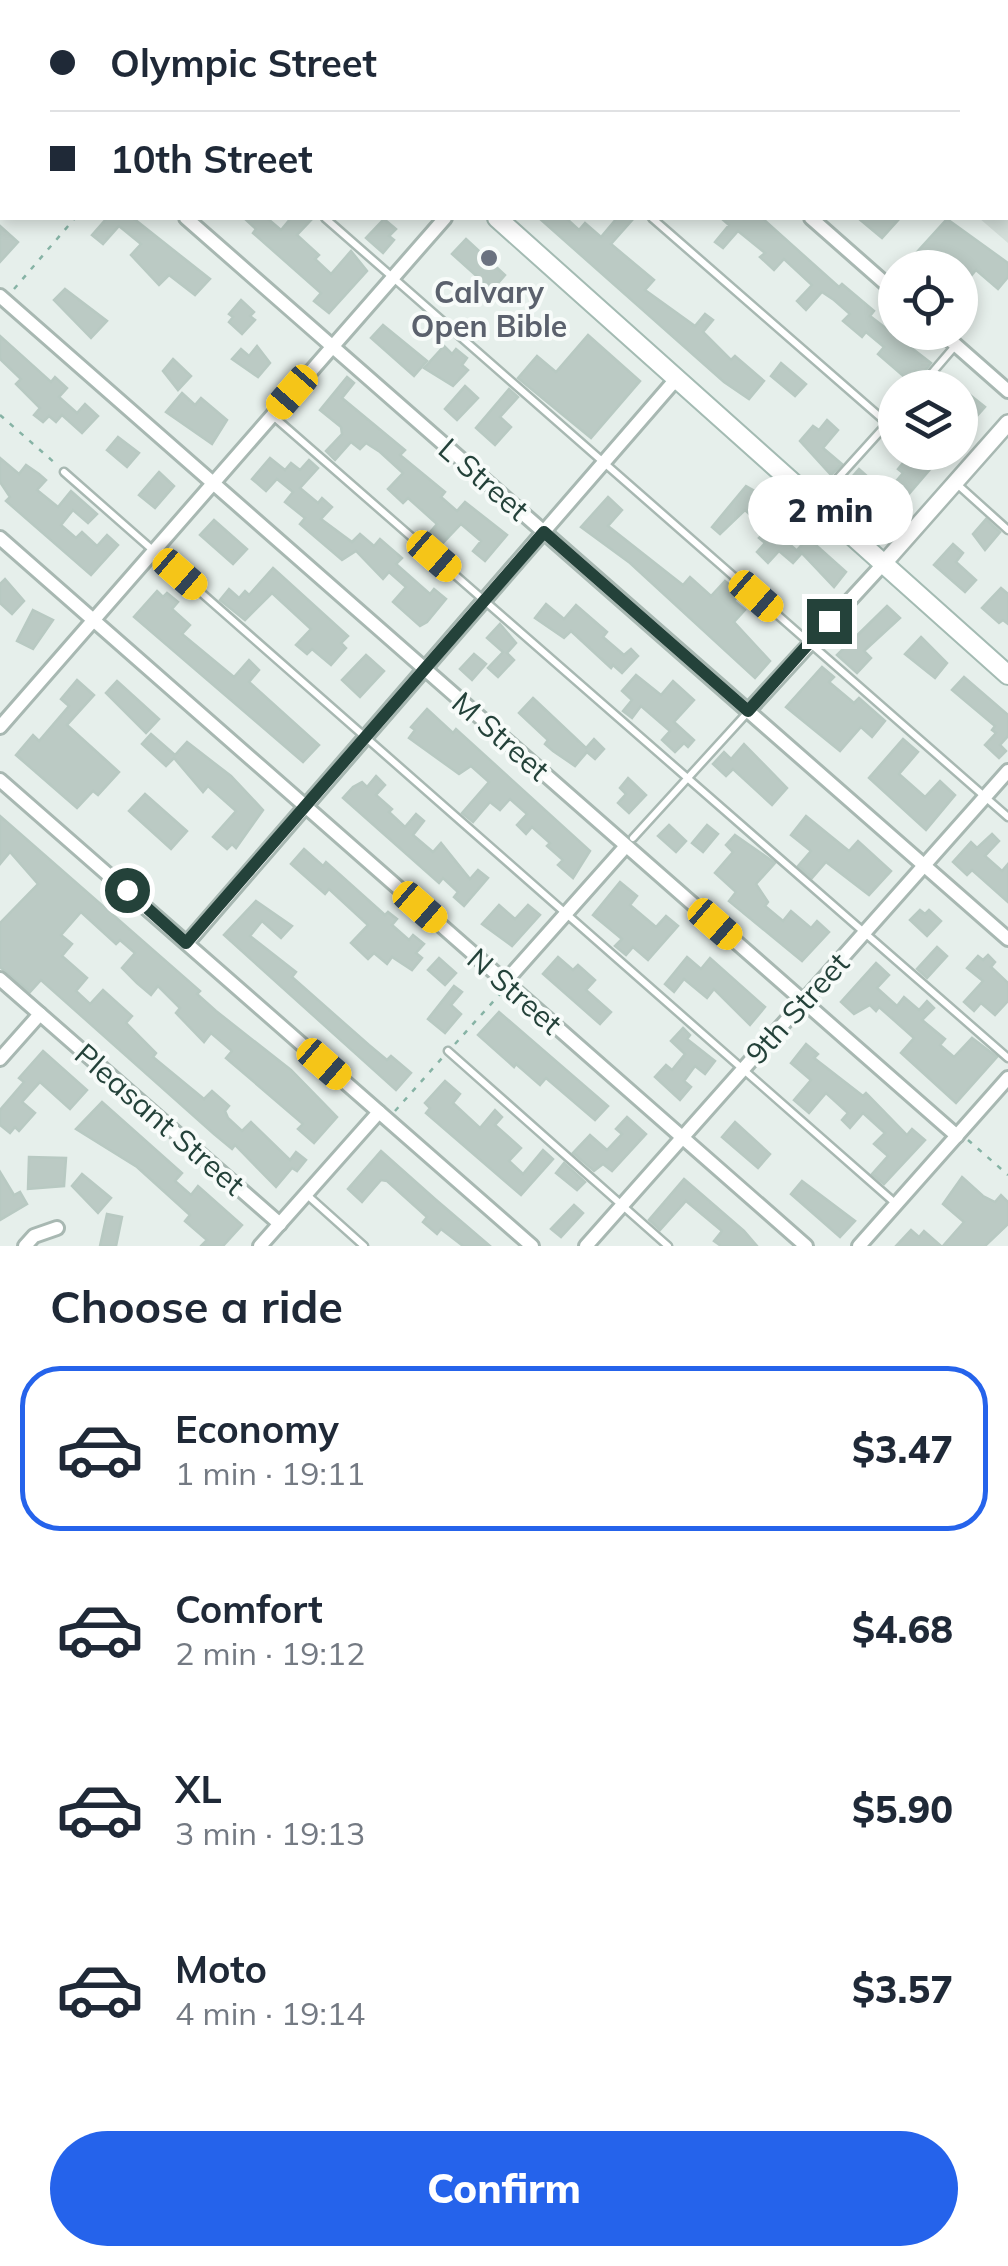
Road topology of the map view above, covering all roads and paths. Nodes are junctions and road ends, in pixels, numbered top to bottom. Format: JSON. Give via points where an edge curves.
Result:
{"nodes":[{"id":1,"x":73,"y":220,"type":"edge"},
{"id":2,"x":188,"y":220,"type":"edge"},
{"id":3,"x":327,"y":220,"type":"edge"},
{"id":4,"x":444,"y":220,"type":"edge"},
{"id":5,"x":498,"y":220,"type":"edge"},
{"id":6,"x":654,"y":220,"type":"edge"},
{"id":7,"x":813,"y":220,"type":"edge"},
{"id":8,"x":878,"y":277,"type":"edge"},
{"id":9,"x":393,"y":278,"type":"junction"},
{"id":10,"x":2,"y":298,"type":"edge"},
{"id":11,"x":333,"y":346,"type":"junction"},
{"id":12,"x":952,"y":350,"type":"edge"},
{"id":13,"x":961,"y":350,"type":"edge"},
{"id":14,"x":934,"y":370,"type":"edge"},
{"id":15,"x":677,"y":378,"type":"junction"},
{"id":16,"x":1008,"y":391,"type":"edge"},
{"id":17,"x":0,"y":415,"type":"edge"},
{"id":18,"x":272,"y":415,"type":"junction"},
{"id":19,"x":878,"y":415,"type":"edge"},
{"id":20,"x":1008,"y":423,"type":"edge"},
{"id":21,"x":878,"y":435,"type":"edge"},
{"id":22,"x":603,"y":462,"type":"junction"},
{"id":23,"x":64,"y":472,"type":"joint"},
{"id":24,"x":212,"y":482,"type":"junction"},
{"id":25,"x":956,"y":483,"type":"junction"},
{"id":26,"x":817,"y":501,"type":"junction"},
{"id":27,"x":1008,"y":530,"type":"edge"},
{"id":28,"x":544,"y":532,"type":"junction"},
{"id":29,"x":0,"y":538,"type":"edge"},
{"id":30,"x":153,"y":550,"type":"junction"},
{"id":31,"x":885,"y":562,"type":"junction"},
{"id":32,"x":483,"y":600,"type":"junction"},
{"id":33,"x":93,"y":620,"type":"junction"},
{"id":34,"x":810,"y":643,"type":"junction"},
{"id":35,"x":424,"y":668,"type":"junction"},
{"id":36,"x":1008,"y":676,"type":"edge"},
{"id":37,"x":748,"y":711,"type":"junction"},
{"id":38,"x":0,"y":727,"type":"edge"},
{"id":39,"x":366,"y":737,"type":"junction"},
{"id":40,"x":1008,"y":772,"type":"edge"},
{"id":41,"x":688,"y":779,"type":"junction"},
{"id":42,"x":0,"y":780,"type":"edge"},
{"id":43,"x":986,"y":797,"type":"junction"},
{"id":44,"x":305,"y":806,"type":"junction"},
{"id":45,"x":1008,"y":817,"type":"edge"},
{"id":46,"x":630,"y":842,"type":"junction"},
{"id":47,"x":924,"y":865,"type":"junction"},
{"id":48,"x":566,"y":914,"type":"junction"},
{"id":49,"x":865,"y":933,"type":"junction"},
{"id":50,"x":1008,"y":938,"type":"edge"},
{"id":51,"x":186,"y":943,"type":"junction"},
{"id":52,"x":0,"y":979,"type":"edge"},
{"id":53,"x":505,"y":982,"type":"junction"},
{"id":54,"x":804,"y":1002,"type":"junction"},
{"id":55,"x":40,"y":1014,"type":"junction"},
{"id":56,"x":448,"y":1051,"type":"dead end"},
{"id":57,"x":1008,"y":1058,"type":"edge"},
{"id":58,"x":0,"y":1059,"type":"edge"},
{"id":59,"x":743,"y":1068,"type":"junction"},
{"id":60,"x":1008,"y":1078,"type":"edge"},
{"id":61,"x":379,"y":1112,"type":"junction"},
{"id":62,"x":958,"y":1134,"type":"junction"},
{"id":63,"x":682,"y":1138,"type":"junction"},
{"id":64,"x":1008,"y":1175,"type":"edge"},
{"id":65,"x":306,"y":1194,"type":"junction"},
{"id":66,"x":896,"y":1204,"type":"junction"},
{"id":67,"x":622,"y":1205,"type":"junction"},
{"id":68,"x":280,"y":1224,"type":"junction"},
{"id":69,"x":57,"y":1228,"type":"dead end"},
{"id":70,"x":26,"y":1246,"type":"edge"},
{"id":71,"x":260,"y":1246,"type":"edge"},
{"id":72,"x":364,"y":1246,"type":"edge"},
{"id":73,"x":532,"y":1246,"type":"edge"},
{"id":74,"x":586,"y":1246,"type":"edge"},
{"id":75,"x":668,"y":1246,"type":"edge"},
{"id":76,"x":806,"y":1246,"type":"edge"},
{"id":77,"x":859,"y":1246,"type":"edge"}],
"edges":[{"from":1,"to":10,"type":"path"},
{"from":2,"to":11,"type":"street","name":"L Street"},
{"from":3,"to":9,"type":"lane"},
{"from":4,"to":9,"type":"street"},
{"from":5,"to":15,"type":"main road"},
{"from":6,"to":19,"type":"lane"},
{"from":7,"to":8,"type":"street"},
{"from":9,"to":11,"type":"street"},
{"from":9,"to":22,"type":"lane"},
{"from":10,"to":24,"type":"street","name":"M Street"},
{"from":11,"to":18,"type":"street"},
{"from":11,"to":28,"type":"street","name":"L Street"},
{"from":12,"to":14,"type":"lane"},
{"from":13,"to":16,"type":"street"},
{"from":15,"to":22,"type":"street"},
{"from":15,"to":26,"type":"main road"},
{"from":17,"to":23,"type":"path"},
{"from":18,"to":24,"type":"street"},
{"from":18,"to":32,"type":"lane"},
{"from":20,"to":25,"type":"street"},
{"from":21,"to":26,"type":"lane"},
{"from":22,"to":28,"type":"street"},
{"from":22,"to":34,"type":"lane"},
{"from":23,"to":30,"type":"lane"},
{"from":24,"to":30,"type":"street"},
{"from":24,"to":35,"type":"street","name":"M Street"},
{"from":25,"to":27,"type":"lane"},
{"from":25,"to":31,"type":"street"},
{"from":26,"to":31,"type":"main road"},
{"from":28,"to":32,"type":"street"},
{"from":28,"to":37,"type":"street","name":"L Street"},
{"from":29,"to":33,"type":"street","name":"N Street"},
{"from":30,"to":33,"type":"street"},
{"from":30,"to":39,"type":"lane"},
{"from":31,"to":34,"type":"street"},
{"from":31,"to":36,"type":"main road"},
{"from":32,"to":35,"type":"street"},
{"from":32,"to":41,"type":"lane"},
{"from":33,"to":38,"type":"street"},
{"from":33,"to":44,"type":"street","name":"N Street"},
{"from":34,"to":37,"type":"street"},
{"from":34,"to":43,"type":"lane"},
{"from":35,"to":39,"type":"street"},
{"from":35,"to":46,"type":"street","name":"M Street"},
{"from":37,"to":41,"type":"lane"},
{"from":37,"to":47,"type":"street","name":"L Street"},
{"from":39,"to":44,"type":"street"},
{"from":39,"to":48,"type":"lane"},
{"from":40,"to":43,"type":"street","name":"9th Street"},
{"from":41,"to":46,"type":"lane"},
{"from":41,"to":49,"type":"lane"},
{"from":42,"to":51,"type":"street"},
{"from":43,"to":45,"type":"lane"},
{"from":43,"to":47,"type":"street","name":"9th Street"},
{"from":44,"to":51,"type":"street"},
{"from":44,"to":53,"type":"street","name":"N Street"},
{"from":46,"to":48,"type":"street"},
{"from":46,"to":54,"type":"street","name":"M Street"},
{"from":47,"to":49,"type":"street","name":"9th Street"},
{"from":47,"to":50,"type":"street","name":"L Street"},
{"from":48,"to":53,"type":"street"},
{"from":48,"to":59,"type":"lane"},
{"from":49,"to":54,"type":"street","name":"9th Street"},
{"from":49,"to":57,"type":"lane"},
{"from":51,"to":61,"type":"street"},
{"from":52,"to":55,"type":"street","name":"Pleasant Street"},
{"from":53,"to":63,"type":"street","name":"N Street"},
{"from":54,"to":59,"type":"street","name":"9th Street"},
{"from":54,"to":62,"type":"street","name":"M Street"},
{"from":55,"to":58,"type":"street"},
{"from":55,"to":68,"type":"street","name":"Pleasant Street"},
{"from":56,"to":67,"type":"lane"},
{"from":59,"to":63,"type":"street","name":"9th Street"},
{"from":59,"to":66,"type":"lane"},
{"from":60,"to":62,"type":"street"},
{"from":61,"to":65,"type":"street"},
{"from":61,"to":73,"type":"street"},
{"from":62,"to":64,"type":"path"},
{"from":62,"to":66,"type":"street"},
{"from":63,"to":67,"type":"street","name":"9th Street"},
{"from":63,"to":76,"type":"street","name":"N Street"},
{"from":65,"to":68,"type":"street"},
{"from":65,"to":72,"type":"lane"},
{"from":66,"to":77,"type":"street"},
{"from":67,"to":74,"type":"street","name":"9th Street"},
{"from":67,"to":75,"type":"lane"},
{"from":68,"to":71,"type":"street"},
{"from":69,"to":70,"type":"street"}]}
